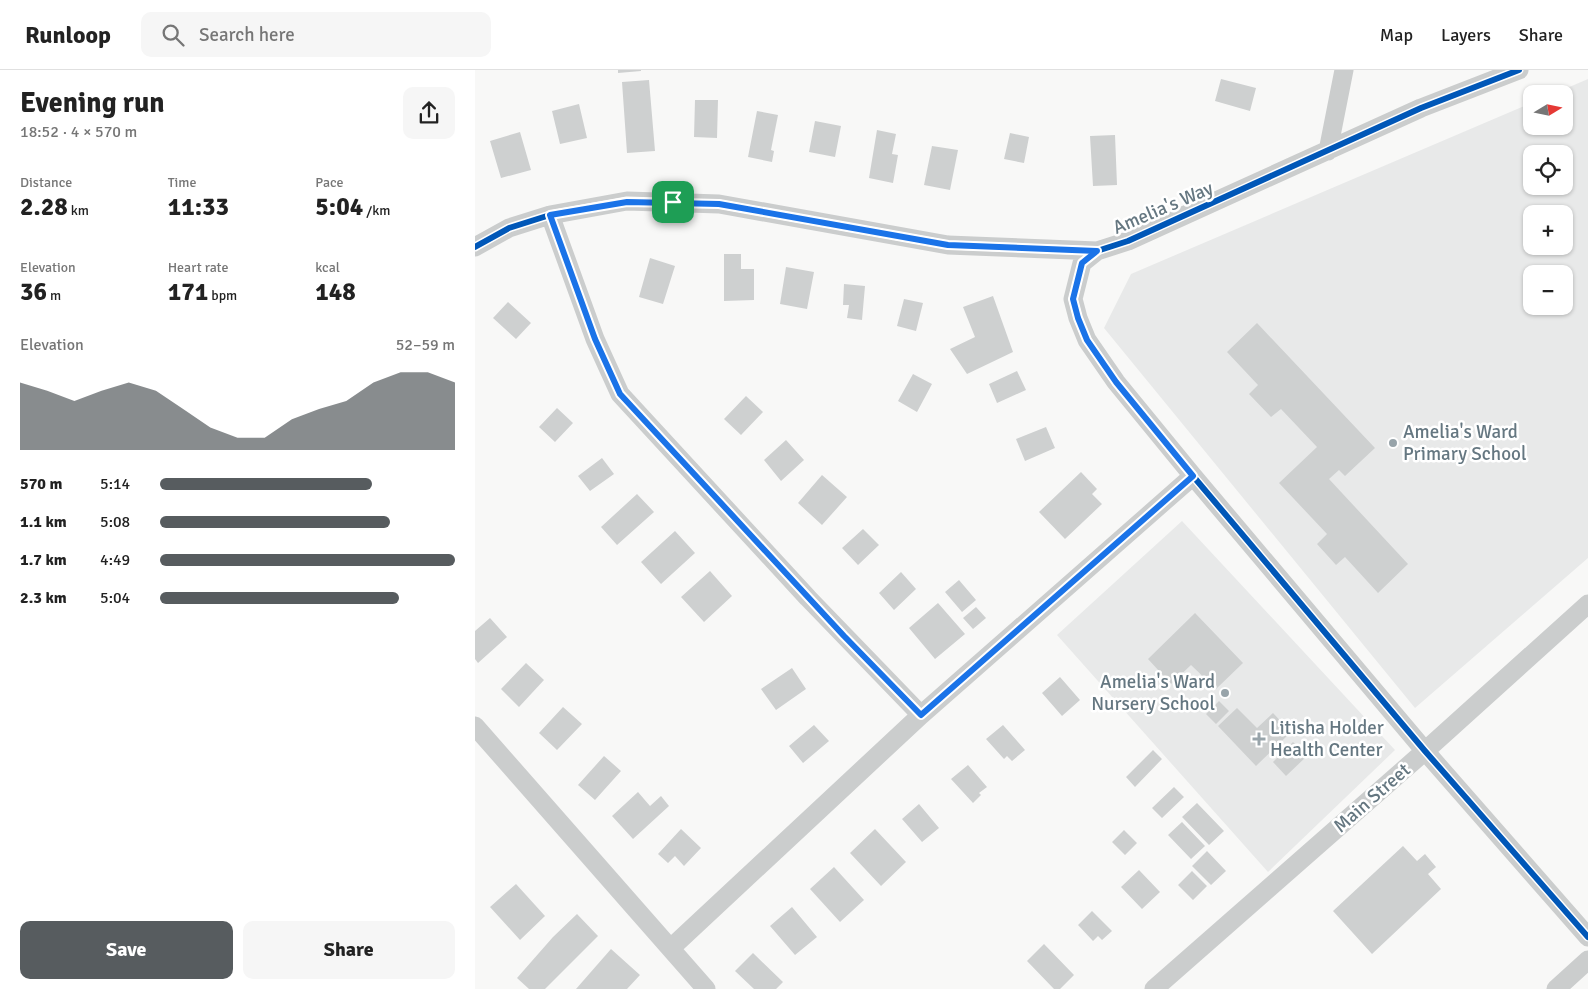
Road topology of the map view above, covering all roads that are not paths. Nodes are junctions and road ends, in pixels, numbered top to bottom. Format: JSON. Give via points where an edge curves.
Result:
{"nodes":[{"id":1,"x":1344,"y":70,"type":"edge"},
{"id":2,"x":1519,"y":70,"type":"edge"},
{"id":3,"x":1328,"y":151,"type":"junction"},
{"id":4,"x":550,"y":215,"type":"junction"},
{"id":5,"x":475,"y":247,"type":"edge"},
{"id":6,"x":1097,"y":251,"type":"junction"},
{"id":7,"x":1193,"y":476,"type":"junction"},
{"id":8,"x":1588,"y":604,"type":"edge"},
{"id":9,"x":921,"y":715,"type":"junction"},
{"id":10,"x":475,"y":726,"type":"edge"},
{"id":11,"x":1425,"y":751,"type":"junction"},
{"id":12,"x":1588,"y":937,"type":"edge"},
{"id":13,"x":671,"y":948,"type":"junction"},
{"id":14,"x":1588,"y":960,"type":"edge"},
{"id":15,"x":707,"y":989,"type":"edge"},
{"id":16,"x":1154,"y":989,"type":"edge"},
{"id":17,"x":1556,"y":989,"type":"edge"}],
"edges":[{"from":1,"to":3,"type":"street"},
{"from":2,"to":3,"type":"street","name":"Amelia's Way","via":[[1421,108]]},
{"from":3,"to":6,"type":"street","name":"Amelia's Way","via":[[1128,241]]},
{"from":4,"to":5,"type":"street","name":"Amelia's Way","via":[[509,228]]},
{"from":4,"to":6,"type":"street","name":"Amelia's Way","via":[[627,202],[719,204],[948,245]]},
{"from":4,"to":9,"type":"street","via":[[595,339],[620,394]]},
{"from":6,"to":7,"type":"street","via":[[1082,263],[1073,299],[1087,340],[1116,382]]},
{"from":7,"to":9,"type":"street"},
{"from":7,"to":11,"type":"street"},
{"from":8,"to":11,"type":"street","name":"Main Street"},
{"from":9,"to":13,"type":"street"},
{"from":10,"to":13,"type":"street"},
{"from":11,"to":12,"type":"street"},
{"from":11,"to":16,"type":"street","name":"Main Street"},
{"from":13,"to":15,"type":"street"},
{"from":14,"to":17,"type":"street"}]}
